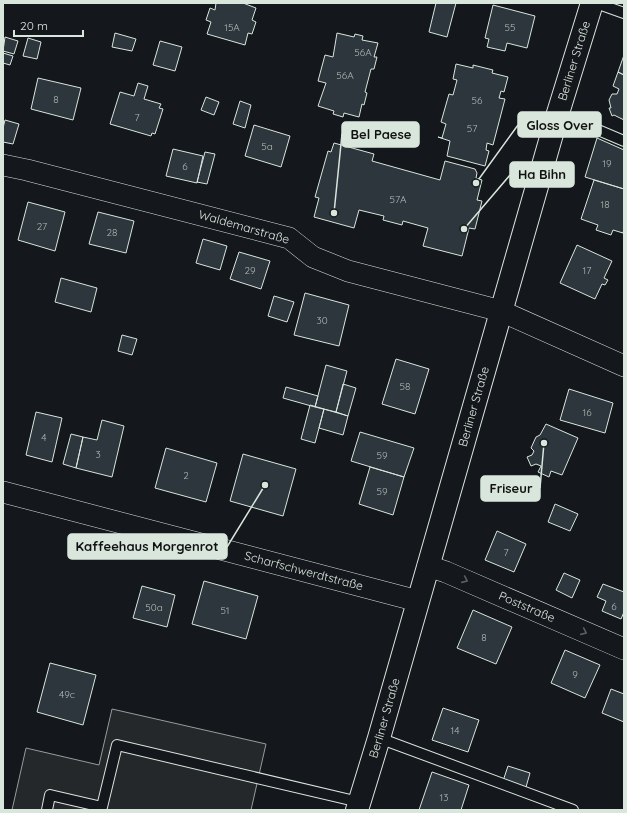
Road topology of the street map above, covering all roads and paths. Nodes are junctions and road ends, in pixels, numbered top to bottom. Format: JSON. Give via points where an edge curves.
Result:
{"nodes":[{"id":1,"x":592,"y":3,"type":"edge"},
{"id":2,"x":596,"y":3,"type":"edge"},
{"id":3,"x":624,"y":13,"type":"edge"},
{"id":4,"x":558,"y":114,"type":"junction"},
{"id":5,"x":624,"y":141,"type":"edge"},
{"id":6,"x":3,"y":165,"type":"edge"},
{"id":7,"x":501,"y":311,"type":"junction"},
{"id":8,"x":624,"y":366,"type":"edge"},
{"id":9,"x":3,"y":492,"type":"edge"},
{"id":10,"x":428,"y":566,"type":"junction"},
{"id":11,"x":418,"y":601,"type":"junction"},
{"id":12,"x":624,"y":649,"type":"edge"},
{"id":13,"x":379,"y":738,"type":"junction"},
{"id":14,"x":358,"y":806,"type":"edge"},
{"id":15,"x":47,"y":810,"type":"edge"},
{"id":16,"x":573,"y":810,"type":"edge"}],
"edges":[{"from":1,"to":4,"type":"main road","name":"Berliner Straße"},
{"from":2,"to":3,"type":"lane"},
{"from":4,"to":5,"type":"lane"},
{"from":4,"to":7,"type":"main road","name":"Berliner Straße"},
{"from":6,"to":7,"type":"street","name":"Waldemarstraße","via":[[289,238],[313,257],[348,271]]},
{"from":7,"to":8,"type":"street","name":"Waldemarstraße"},
{"from":7,"to":10,"type":"main road","name":"Berliner Straße"},
{"from":9,"to":11,"type":"street","name":"Scharfschwerdtstraße"},
{"from":10,"to":11,"type":"main road","name":"Berliner Straße"},
{"from":10,"to":12,"type":"street","name":"Poststraße","one_way":true},
{"from":11,"to":13,"type":"main road","name":"Berliner Straße"},
{"from":13,"to":14,"type":"main road","name":"Berliner Straße"},
{"from":13,"to":16,"type":"lane"},
{"from":14,"to":15,"type":"lane","via":[[117,745],[102,807],[50,795]]}]}
